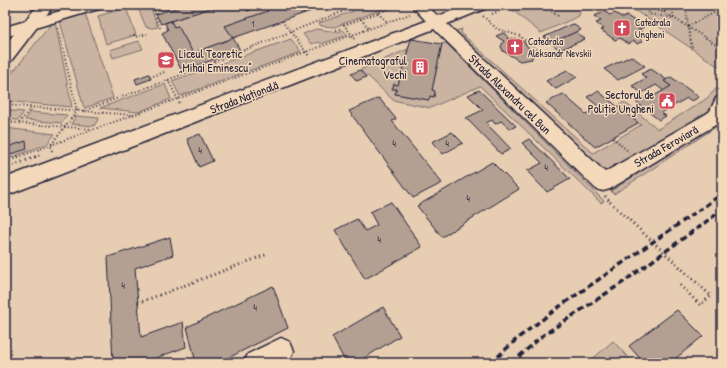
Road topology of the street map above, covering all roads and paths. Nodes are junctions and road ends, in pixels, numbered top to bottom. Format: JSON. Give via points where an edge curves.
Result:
{"nodes":[{"id":1,"x":97,"y":5,"type":"edge"},
{"id":2,"x":149,"y":5,"type":"edge"},
{"id":3,"x":166,"y":5,"type":"edge"},
{"id":4,"x":346,"y":5,"type":"edge"},
{"id":5,"x":400,"y":5,"type":"edge"},
{"id":6,"x":543,"y":5,"type":"edge"},
{"id":7,"x":647,"y":5,"type":"edge"},
{"id":8,"x":653,"y":5,"type":"edge"},
{"id":9,"x":670,"y":5,"type":"edge"},
{"id":10,"x":685,"y":5,"type":"edge"},
{"id":11,"x":656,"y":7,"type":"junction"},
{"id":12,"x":663,"y":8,"type":"junction"},
{"id":13,"x":136,"y":9,"type":"dead end"},
{"id":14,"x":416,"y":9,"type":"edge"},
{"id":15,"x":722,"y":9,"type":"edge"},
{"id":16,"x":482,"y":10,"type":"edge"},
{"id":17,"x":51,"y":11,"type":"edge"},
{"id":18,"x":657,"y":11,"type":"junction"},
{"id":19,"x":664,"y":12,"type":"junction"},
{"id":20,"x":378,"y":13,"type":"junction"},
{"id":21,"x":650,"y":14,"type":"junction"},
{"id":22,"x":558,"y":16,"type":"dead end"},
{"id":23,"x":644,"y":17,"type":"dead end"},
{"id":24,"x":674,"y":18,"type":"junction"},
{"id":25,"x":361,"y":19,"type":"junction"},
{"id":26,"x":282,"y":21,"type":"dead end"},
{"id":27,"x":387,"y":22,"type":"junction"},
{"id":28,"x":435,"y":22,"type":"junction"},
{"id":29,"x":31,"y":24,"type":"junction"},
{"id":30,"x":688,"y":26,"type":"junction"},
{"id":31,"x":160,"y":28,"type":"dead end"},
{"id":32,"x":342,"y":28,"type":"dead end"},
{"id":33,"x":369,"y":29,"type":"junction"},
{"id":34,"x":336,"y":30,"type":"dead end"},
{"id":35,"x":5,"y":32,"type":"edge"},
{"id":36,"x":290,"y":32,"type":"junction"},
{"id":37,"x":147,"y":34,"type":"dead end"},
{"id":38,"x":134,"y":35,"type":"dead end"},
{"id":39,"x":352,"y":35,"type":"junction"},
{"id":40,"x":355,"y":40,"type":"dead end"},
{"id":41,"x":722,"y":48,"type":"edge"},
{"id":42,"x":692,"y":49,"type":"dead end"},
{"id":43,"x":306,"y":52,"type":"junction"},
{"id":44,"x":309,"y":56,"type":"dead end"},
{"id":45,"x":563,"y":56,"type":"dead end"},
{"id":46,"x":5,"y":57,"type":"edge"},
{"id":47,"x":165,"y":72,"type":"dead end"},
{"id":48,"x":150,"y":77,"type":"dead end"},
{"id":49,"x":168,"y":80,"type":"junction"},
{"id":50,"x":177,"y":100,"type":"junction"},
{"id":51,"x":722,"y":103,"type":"edge"},
{"id":52,"x":180,"y":104,"type":"dead end"},
{"id":53,"x":5,"y":105,"type":"edge"},
{"id":54,"x":31,"y":107,"type":"junction"},
{"id":55,"x":77,"y":111,"type":"junction"},
{"id":56,"x":83,"y":111,"type":"junction"},
{"id":57,"x":135,"y":115,"type":"junction"},
{"id":58,"x":5,"y":122,"type":"edge"},
{"id":59,"x":19,"y":123,"type":"junction"},
{"id":60,"x":65,"y":127,"type":"junction"},
{"id":61,"x":95,"y":129,"type":"junction"},
{"id":62,"x":613,"y":138,"type":"dead end"},
{"id":63,"x":51,"y":145,"type":"junction"},
{"id":64,"x":52,"y":151,"type":"dead end"},
{"id":65,"x":640,"y":161,"type":"junction"},
{"id":66,"x":5,"y":162,"type":"edge"},
{"id":67,"x":603,"y":183,"type":"joint"},
{"id":68,"x":5,"y":188,"type":"edge"},
{"id":69,"x":610,"y":202,"type":"dead end"},
{"id":70,"x":268,"y":254,"type":"dead end"},
{"id":71,"x":680,"y":286,"type":"dead end"},
{"id":72,"x":138,"y":303,"type":"dead end"},
{"id":73,"x":281,"y":351,"type":"dead end"},
{"id":74,"x":257,"y":363,"type":"edge"}],
"edges":[{"from":1,"to":17,"type":"street"},
{"from":2,"to":13,"type":"path"},
{"from":3,"to":31,"type":"path","via":[[168,8],[154,12]]},
{"from":4,"to":36,"type":"path","via":[[349,9]]},
{"from":5,"to":20,"type":"path"},
{"from":6,"to":22,"type":"path"},
{"from":7,"to":21,"type":"path"},
{"from":8,"to":11,"type":"path"},
{"from":9,"to":12,"type":"path"},
{"from":9,"to":24,"type":"path"},
{"from":10,"to":30,"type":"path"},
{"from":11,"to":12,"type":"path"},
{"from":11,"to":18,"type":"path"},
{"from":12,"to":19,"type":"path"},
{"from":14,"to":27,"type":"path"},
{"from":14,"to":28,"type":"street","name":"Strada Alexandru cel Bun"},
{"from":15,"to":30,"type":"path"},
{"from":16,"to":28,"type":"street","name":"Strada Națională"},
{"from":16,"to":45,"type":"path","via":[[497,29],[520,36],[543,53]]},
{"from":17,"to":29,"type":"main road"},
{"from":17,"to":55,"type":"path"},
{"from":18,"to":19,"type":"path"},
{"from":18,"to":21,"type":"path"},
{"from":19,"to":24,"type":"path"},
{"from":20,"to":25,"type":"path"},
{"from":20,"to":27,"type":"path"},
{"from":21,"to":23,"type":"path"},
{"from":21,"to":24,"type":"path"},
{"from":24,"to":30,"type":"path"},
{"from":25,"to":33,"type":"path"},
{"from":25,"to":39,"type":"path","via":[[344,25]]},
{"from":26,"to":36,"type":"path"},
{"from":27,"to":33,"type":"path"},
{"from":28,"to":67,"type":"street","name":"Strada Alexandru cel Bun"},
{"from":28,"to":68,"type":"street","name":"Strada Națională"},
{"from":29,"to":35,"type":"street"},
{"from":29,"to":46,"type":"main road"},
{"from":30,"to":41,"type":"path"},
{"from":30,"to":42,"type":"path"},
{"from":32,"to":34,"type":"path"},
{"from":33,"to":39,"type":"path"},
{"from":36,"to":43,"type":"path"},
{"from":36,"to":49,"type":"path"},
{"from":37,"to":38,"type":"path","via":[[135,38]]},
{"from":39,"to":40,"type":"path"},
{"from":39,"to":43,"type":"path"},
{"from":43,"to":44,"type":"path"},
{"from":43,"to":50,"type":"path"},
{"from":47,"to":48,"type":"path"},
{"from":49,"to":50,"type":"path"},
{"from":49,"to":56,"type":"path"},
{"from":50,"to":52,"type":"path"},
{"from":50,"to":57,"type":"path"},
{"from":51,"to":65,"type":"street","name":"Strada Feroviară","via":[[718,115]]},
{"from":53,"to":54,"type":"path"},
{"from":54,"to":55,"type":"path"},
{"from":54,"to":59,"type":"path"},
{"from":55,"to":56,"type":"path"},
{"from":55,"to":60,"type":"path"},
{"from":56,"to":57,"type":"path"},
{"from":57,"to":61,"type":"path"},
{"from":58,"to":59,"type":"path"},
{"from":59,"to":60,"type":"path"},
{"from":60,"to":61,"type":"path"},
{"from":60,"to":63,"type":"path"},
{"from":61,"to":63,"type":"path"},
{"from":62,"to":65,"type":"path"},
{"from":63,"to":64,"type":"path"},
{"from":63,"to":66,"type":"path"},
{"from":65,"to":67,"type":"street","name":"Strada Feroviară"},
{"from":69,"to":71,"type":"path","bridge":true,"via":[[711,296],[700,305]]},
{"from":70,"to":72,"type":"path"},
{"from":73,"to":74,"type":"street"}]}
